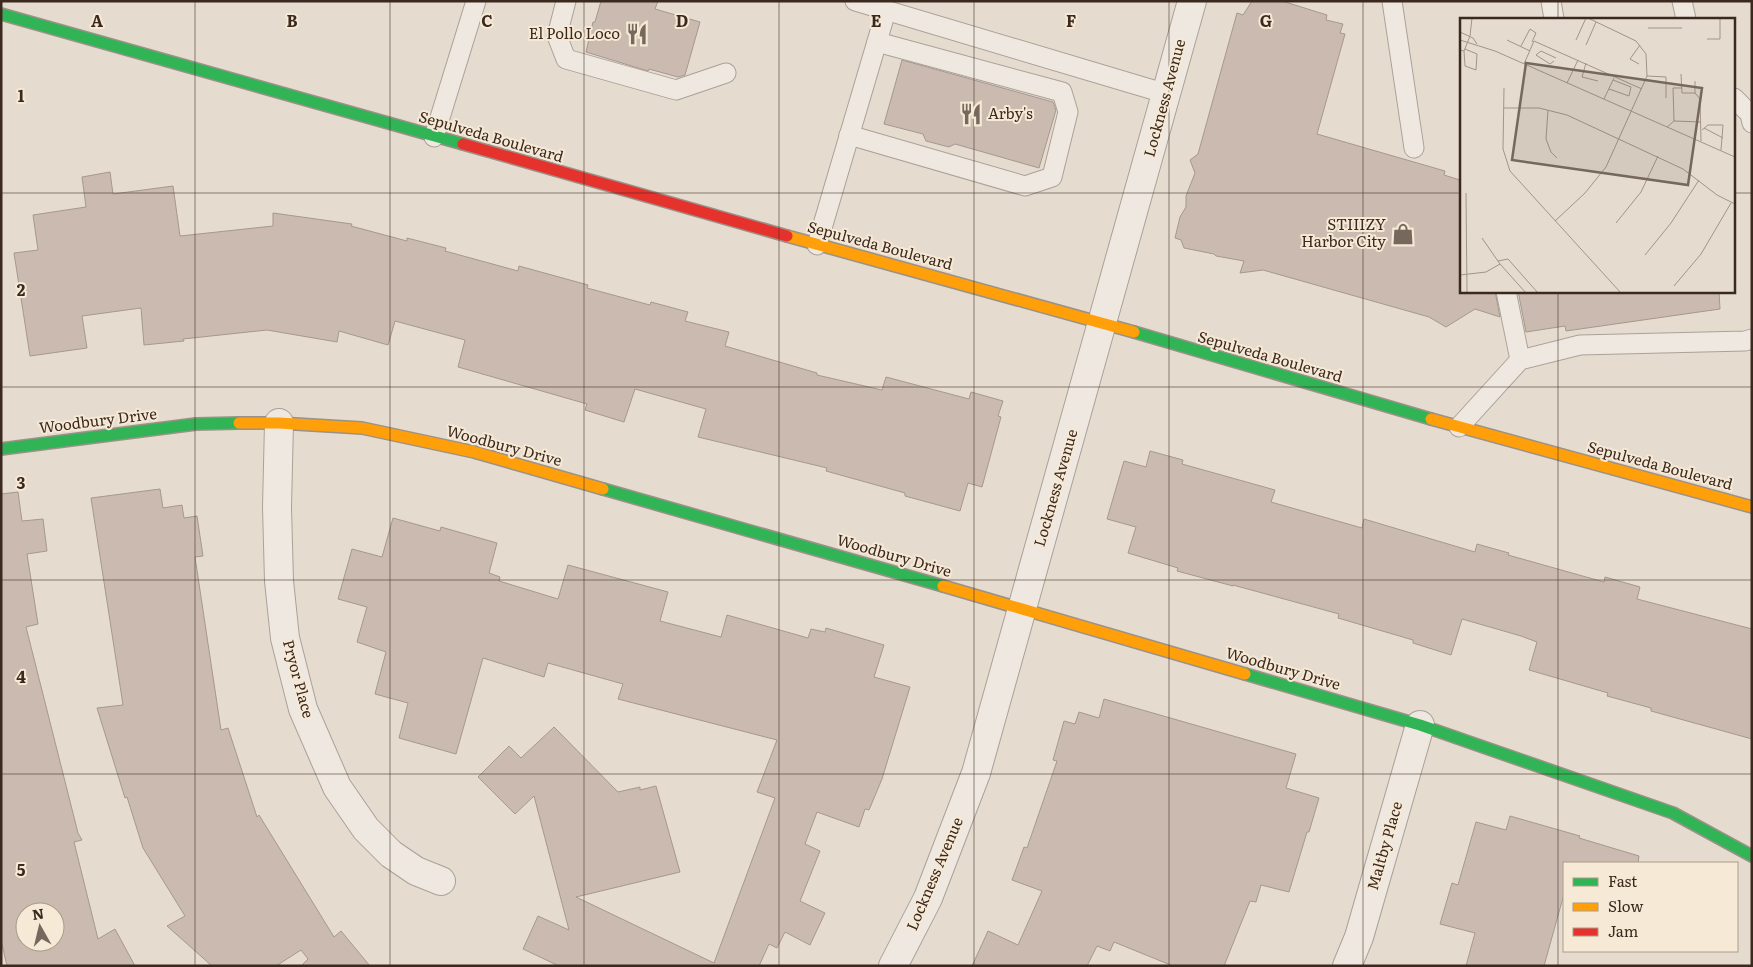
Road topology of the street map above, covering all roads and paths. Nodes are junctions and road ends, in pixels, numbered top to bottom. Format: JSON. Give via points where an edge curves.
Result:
{"nodes":[{"id":1,"x":476,"y":1,"type":"edge"},
{"id":2,"x":566,"y":1,"type":"edge"},
{"id":3,"x":854,"y":1,"type":"edge"},
{"id":4,"x":1192,"y":1,"type":"edge"},
{"id":5,"x":1392,"y":1,"type":"edge"},
{"id":6,"x":1551,"y":1,"type":"edge"},
{"id":7,"x":1682,"y":1,"type":"edge"},
{"id":8,"x":886,"y":11,"type":"junction"},
{"id":9,"x":1,"y":14,"type":"edge"},
{"id":10,"x":1554,"y":18,"type":"edge"},
{"id":11,"x":1686,"y":18,"type":"edge"},
{"id":12,"x":876,"y":42,"type":"junction"},
{"id":13,"x":726,"y":73,"type":"dead end"},
{"id":14,"x":1166,"y":94,"type":"junction"},
{"id":15,"x":1736,"y":100,"type":"edge"},
{"id":16,"x":1752,"y":123,"type":"edge"},
{"id":17,"x":849,"y":135,"type":"junction"},
{"id":18,"x":434,"y":136,"type":"junction"},
{"id":19,"x":1414,"y":148,"type":"dead end"},
{"id":20,"x":817,"y":244,"type":"junction"},
{"id":21,"x":1506,"y":292,"type":"edge"},
{"id":22,"x":1103,"y":323,"type":"junction"},
{"id":23,"x":1752,"y":339,"type":"edge"},
{"id":24,"x":1520,"y":360,"type":"junction"},
{"id":25,"x":278,"y":423,"type":"junction"},
{"id":26,"x":1460,"y":427,"type":"junction"},
{"id":27,"x":1,"y":449,"type":"edge"},
{"id":28,"x":1752,"y":507,"type":"edge"},
{"id":29,"x":1022,"y":608,"type":"junction"},
{"id":30,"x":1420,"y":726,"type":"junction"},
{"id":31,"x":1752,"y":856,"type":"edge"},
{"id":32,"x":441,"y":881,"type":"dead end"},
{"id":33,"x":893,"y":966,"type":"edge"},
{"id":34,"x":1347,"y":966,"type":"edge"}],
"edges":[{"from":1,"to":18,"type":"lane"},
{"from":2,"to":13,"type":"lane","via":[[557,36],[566,59],[676,90]]},
{"from":3,"to":8,"type":"lane"},
{"from":4,"to":14,"type":"street","name":"Lockness Avenue"},
{"from":5,"to":19,"type":"lane"},
{"from":6,"to":10,"type":"lane"},
{"from":7,"to":11,"type":"lane"},
{"from":8,"to":12,"type":"lane"},
{"from":8,"to":14,"type":"lane"},
{"from":9,"to":18,"type":"main road","name":"Sepulveda Boulevard"},
{"from":12,"to":17,"type":"lane"},
{"from":12,"to":17,"type":"lane","via":[[1062,92],[1068,112],[1052,177],[1025,186]]},
{"from":14,"to":22,"type":"street","name":"Lockness Avenue"},
{"from":15,"to":16,"type":"lane","via":[[1750,114]]},
{"from":17,"to":20,"type":"lane"},
{"from":18,"to":20,"type":"main road","name":"Sepulveda Boulevard"},
{"from":20,"to":22,"type":"main road","name":"Sepulveda Boulevard"},
{"from":21,"to":24,"type":"lane"},
{"from":22,"to":26,"type":"main road","name":"Sepulveda Boulevard"},
{"from":22,"to":29,"type":"street","name":"Lockness Avenue"},
{"from":23,"to":24,"type":"lane","via":[[1580,345]]},
{"from":24,"to":26,"type":"lane"},
{"from":25,"to":27,"type":"main road","name":"Woodbury Drive","via":[[196,424]]},
{"from":25,"to":29,"type":"main road","name":"Woodbury Drive","via":[[362,428],[474,452]]},
{"from":25,"to":32,"type":"street","name":"Pryor Place","via":[[279,580],[285,638],[303,709],[337,787],[366,829],[391,854],[416,871]]},
{"from":26,"to":28,"type":"main road","name":"Sepulveda Boulevard"},
{"from":29,"to":30,"type":"main road","name":"Woodbury Drive"},
{"from":29,"to":33,"type":"street","name":"Lockness Avenue","via":[[976,773],[928,898]]},
{"from":30,"to":31,"type":"main road","name":"Woodbury Drive","via":[[1672,814]]},
{"from":30,"to":34,"type":"street","name":"Maltby Place","via":[[1359,937]]}]}
